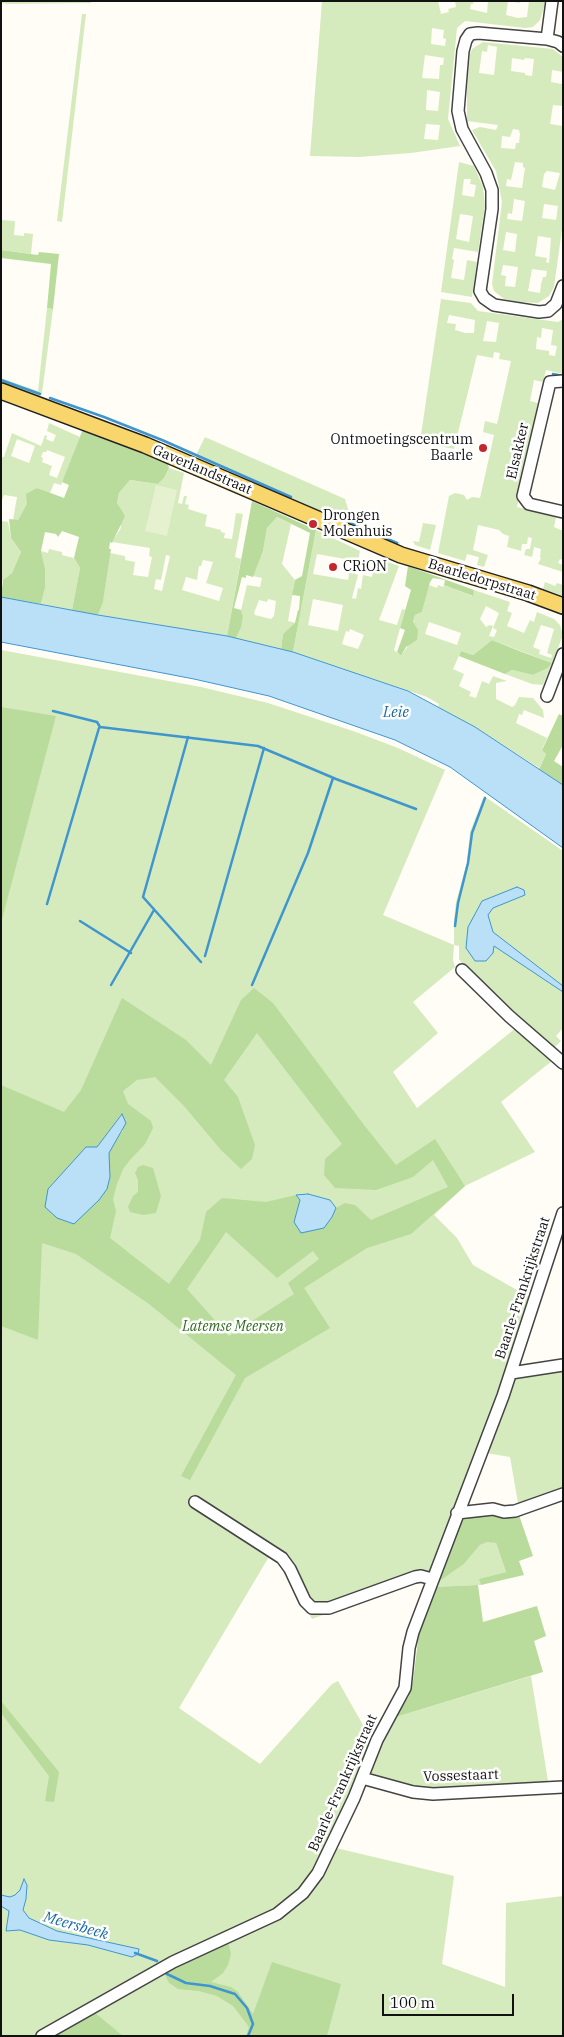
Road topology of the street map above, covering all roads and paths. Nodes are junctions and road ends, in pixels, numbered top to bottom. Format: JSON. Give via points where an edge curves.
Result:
{"nodes":[{"id":1,"x":552,"y":1,"type":"edge"},
{"id":2,"x":547,"y":39,"type":"junction"},
{"id":3,"x":563,"y":46,"type":"edge"},
{"id":4,"x":563,"y":286,"type":"edge"},
{"id":5,"x":563,"y":381,"type":"edge"},
{"id":6,"x":1,"y":391,"type":"edge"},
{"id":7,"x":563,"y":512,"type":"edge"},
{"id":8,"x":401,"y":555,"type":"joint"},
{"id":9,"x":563,"y":606,"type":"edge"},
{"id":10,"x":563,"y":654,"type":"edge"},
{"id":11,"x":547,"y":696,"type":"dead end"},
{"id":12,"x":462,"y":970,"type":"dead end"},
{"id":13,"x":563,"y":1063,"type":"edge"},
{"id":14,"x":563,"y":1213,"type":"edge"},
{"id":15,"x":563,"y":1365,"type":"edge"},
{"id":16,"x":511,"y":1373,"type":"junction"},
{"id":17,"x":563,"y":1494,"type":"edge"},
{"id":18,"x":195,"y":1502,"type":"dead end"},
{"id":19,"x":457,"y":1513,"type":"junction"},
{"id":20,"x":432,"y":1579,"type":"junction"},
{"id":21,"x":362,"y":1778,"type":"junction"},
{"id":22,"x":563,"y":1787,"type":"edge"},
{"id":23,"x":42,"y":2036,"type":"edge"}],
"edges":[{"from":1,"to":2,"type":"street"},
{"from":2,"to":3,"type":"street"},
{"from":2,"to":4,"type":"street","via":[[470,34],[463,51],[458,111],[462,129],[492,190],[480,291],[484,298],[494,305],[548,312],[556,304]]},
{"from":5,"to":7,"type":"street","name":"Elsakker","via":[[550,382],[523,496],[529,504]]},
{"from":6,"to":8,"type":"main road","name":"Gaverlandstraat","via":[[145,446]]},
{"from":8,"to":9,"type":"main road","name":"Baarledorpstraat"},
{"from":10,"to":11,"type":"street"},
{"from":12,"to":13,"type":"street"},
{"from":14,"to":16,"type":"street","name":"Baarle-Frankrijkstraat"},
{"from":15,"to":16,"type":"street","name":"Baarle-Frankrijkstraat"},
{"from":16,"to":19,"type":"street","name":"Baarle-Frankrijkstraat"},
{"from":17,"to":19,"type":"street","via":[[504,1512],[493,1509]]},
{"from":18,"to":20,"type":"street","via":[[282,1558],[312,1608],[329,1608],[415,1577]]},
{"from":19,"to":20,"type":"street","name":"Baarle-Frankrijkstraat"},
{"from":20,"to":21,"type":"street","name":"Baarle-Frankrijkstraat","via":[[409,1648],[405,1688],[377,1740]]},
{"from":21,"to":22,"type":"street","name":"Vossestaart","via":[[412,1792],[433,1794]]},
{"from":21,"to":23,"type":"street","name":"Baarle-Frankrijkstraat","via":[[324,1862],[296,1901],[267,1919],[162,1968]]}]}
